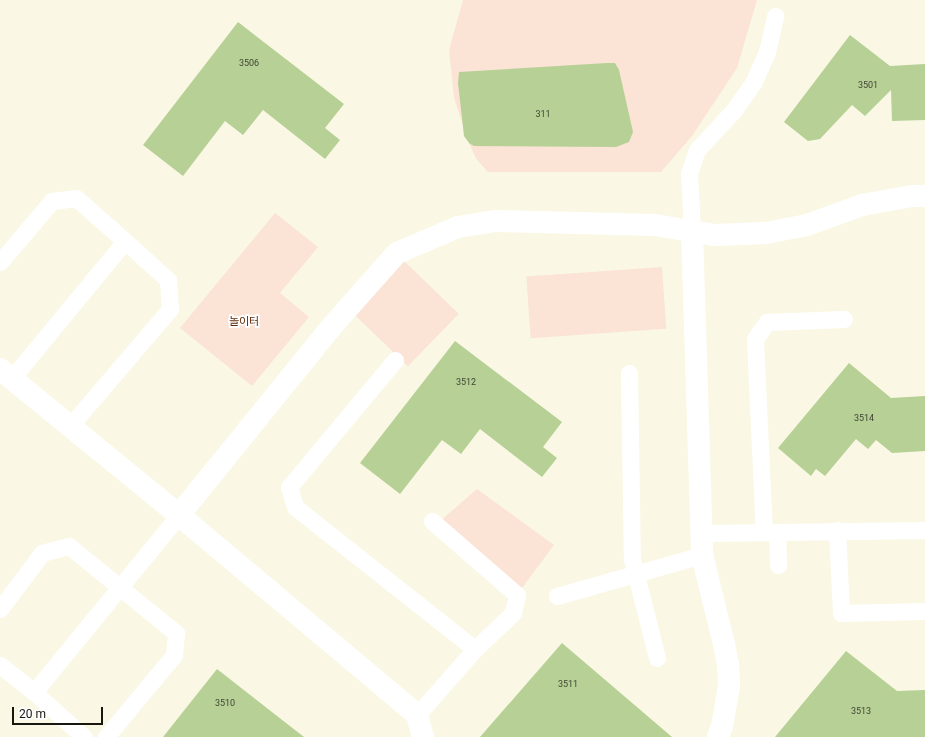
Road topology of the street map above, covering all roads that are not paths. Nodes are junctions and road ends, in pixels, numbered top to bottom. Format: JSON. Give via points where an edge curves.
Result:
{"nodes":[{"id":1,"x":775,"y":16,"type":"dead end"},
{"id":2,"x":925,"y":196,"type":"edge"},
{"id":3,"x":692,"y":231,"type":"junction"},
{"id":4,"x":125,"y":241,"type":"junction"},
{"id":5,"x":0,"y":262,"type":"edge"},
{"id":6,"x":844,"y":319,"type":"dead end"},
{"id":7,"x":394,"y":360,"type":"dead end"},
{"id":8,"x":6,"y":373,"type":"edge"},
{"id":9,"x":629,"y":373,"type":"dead end"},
{"id":10,"x":70,"y":426,"type":"junction"},
{"id":11,"x":179,"y":514,"type":"junction"},
{"id":12,"x":432,"y":521,"type":"dead end"},
{"id":13,"x":838,"y":530,"type":"junction"},
{"id":14,"x":925,"y":530,"type":"edge"},
{"id":15,"x":770,"y":532,"type":"junction"},
{"id":16,"x":701,"y":533,"type":"junction"},
{"id":17,"x":702,"y":555,"type":"junction"},
{"id":18,"x":778,"y":565,"type":"dead end"},
{"id":19,"x":635,"y":574,"type":"junction"},
{"id":20,"x":120,"y":588,"type":"junction"},
{"id":21,"x":557,"y":596,"type":"dead end"},
{"id":22,"x":0,"y":609,"type":"edge"},
{"id":23,"x":925,"y":611,"type":"edge"},
{"id":24,"x":475,"y":649,"type":"junction"},
{"id":25,"x":657,"y":658,"type":"dead end"},
{"id":26,"x":0,"y":665,"type":"edge"},
{"id":27,"x":34,"y":692,"type":"junction"},
{"id":28,"x":417,"y":715,"type":"junction"},
{"id":29,"x":84,"y":737,"type":"edge"},
{"id":30,"x":106,"y":737,"type":"edge"},
{"id":31,"x":423,"y":737,"type":"edge"},
{"id":32,"x":718,"y":737,"type":"edge"}],
"edges":[{"from":1,"to":3,"type":"lane","via":[[767,52],[754,82],[734,110],[697,150],[689,174]]},
{"from":2,"to":3,"type":"street","via":[[862,205],[807,225],[766,233],[715,235]]},
{"from":3,"to":11,"type":"street","via":[[655,225],[495,221],[458,227],[397,253],[333,325]]},
{"from":3,"to":16,"type":"street"},
{"from":4,"to":5,"type":"lane","via":[[76,198],[52,202]]},
{"from":4,"to":8,"type":"lane"},
{"from":4,"to":10,"type":"lane","via":[[168,280],[170,309]]},
{"from":6,"to":15,"type":"lane","via":[[767,322],[755,339]]},
{"from":7,"to":24,"type":"lane","via":[[289,487],[295,507]]},
{"from":8,"to":10,"type":"street"},
{"from":9,"to":19,"type":"lane","via":[[632,559]]},
{"from":10,"to":11,"type":"street"},
{"from":11,"to":20,"type":"lane"},
{"from":11,"to":28,"type":"street"},
{"from":12,"to":24,"type":"lane","via":[[517,595],[513,613]]},
{"from":13,"to":14,"type":"lane"},
{"from":13,"to":15,"type":"lane"},
{"from":13,"to":23,"type":"lane","via":[[841,613]]},
{"from":15,"to":16,"type":"lane"},
{"from":15,"to":18,"type":"lane"},
{"from":16,"to":17,"type":"street"},
{"from":17,"to":19,"type":"lane"},
{"from":17,"to":32,"type":"street","via":[[728,664],[729,686]]},
{"from":19,"to":21,"type":"lane"},
{"from":19,"to":25,"type":"lane"},
{"from":20,"to":22,"type":"lane","via":[[69,546],[42,553]]},
{"from":20,"to":27,"type":"lane"},
{"from":20,"to":30,"type":"lane","via":[[176,633],[174,655]]},
{"from":24,"to":28,"type":"lane"},
{"from":26,"to":27,"type":"lane"},
{"from":27,"to":29,"type":"lane"},
{"from":28,"to":31,"type":"street"}]}
